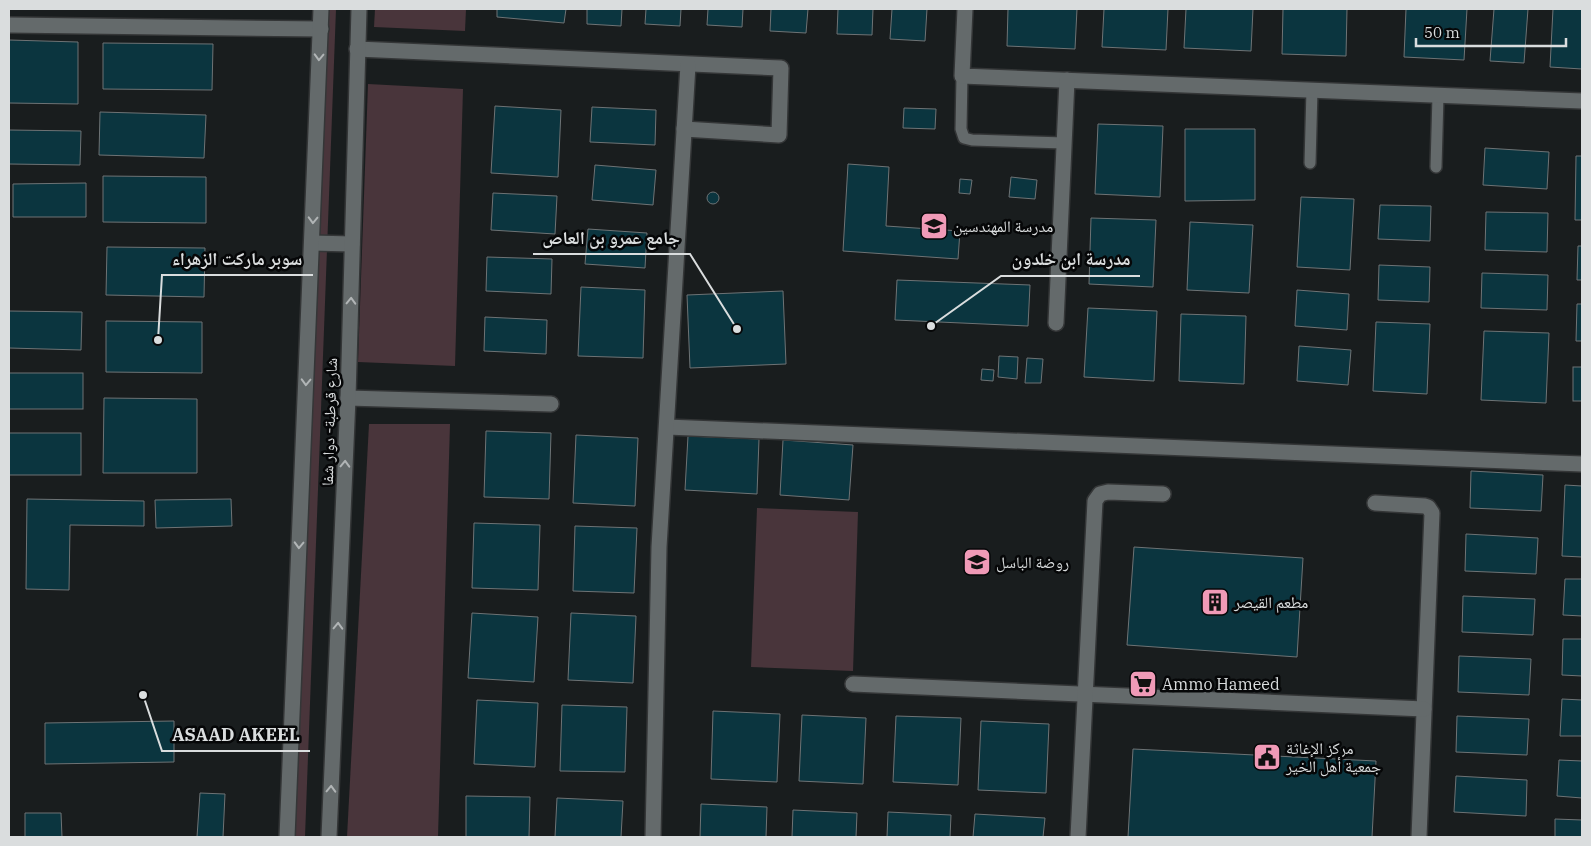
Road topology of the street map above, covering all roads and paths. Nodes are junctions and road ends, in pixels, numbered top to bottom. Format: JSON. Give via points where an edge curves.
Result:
{"nodes":[{"id":1,"x":321,"y":9,"type":"edge"},
{"id":2,"x":359,"y":9,"type":"edge"},
{"id":3,"x":965,"y":9,"type":"edge"},
{"id":4,"x":9,"y":25,"type":"edge"},
{"id":5,"x":321,"y":29,"type":"junction"},
{"id":6,"x":356,"y":49,"type":"junction"},
{"id":7,"x":688,"y":65,"type":"junction"},
{"id":8,"x":962,"y":76,"type":"junction"},
{"id":9,"x":1067,"y":80,"type":"junction"},
{"id":10,"x":1312,"y":90,"type":"junction"},
{"id":11,"x":1438,"y":96,"type":"junction"},
{"id":12,"x":1582,"y":102,"type":"edge"},
{"id":13,"x":684,"y":129,"type":"junction"},
{"id":14,"x":1064,"y":143,"type":"junction"},
{"id":15,"x":1310,"y":163,"type":"dead end"},
{"id":16,"x":1436,"y":167,"type":"dead end"},
{"id":17,"x":312,"y":243,"type":"junction"},
{"id":18,"x":352,"y":244,"type":"junction"},
{"id":19,"x":1056,"y":323,"type":"dead end"},
{"id":20,"x":348,"y":398,"type":"junction"},
{"id":21,"x":551,"y":404,"type":"dead end"},
{"id":22,"x":667,"y":427,"type":"junction"},
{"id":23,"x":1582,"y":464,"type":"edge"},
{"id":24,"x":1163,"y":494,"type":"dead end"},
{"id":25,"x":1375,"y":503,"type":"dead end"},
{"id":26,"x":853,"y":684,"type":"dead end"},
{"id":27,"x":1085,"y":695,"type":"junction"},
{"id":28,"x":1424,"y":710,"type":"junction"},
{"id":29,"x":286,"y":837,"type":"edge"},
{"id":30,"x":329,"y":837,"type":"edge"},
{"id":31,"x":653,"y":837,"type":"edge"},
{"id":32,"x":1078,"y":837,"type":"edge"},
{"id":33,"x":1419,"y":837,"type":"edge"}],
"edges":[{"from":1,"to":5,"type":"street"},
{"from":2,"to":6,"type":"street","name":"شارع قرطبة- دوار شفا"},
{"from":3,"to":8,"type":"street"},
{"from":4,"to":5,"type":"street"},
{"from":5,"to":17,"type":"street","one_way":true},
{"from":6,"to":7,"type":"street"},
{"from":6,"to":18,"type":"street","name":"شارع قرطبة- دوار شفا"},
{"from":7,"to":13,"type":"street"},
{"from":7,"to":13,"type":"street","via":[[781,68],[779,135]]},
{"from":8,"to":9,"type":"street"},
{"from":8,"to":14,"type":"lane","via":[[960,129],[964,138]]},
{"from":9,"to":10,"type":"street"},
{"from":9,"to":14,"type":"street"},
{"from":10,"to":11,"type":"street"},
{"from":10,"to":15,"type":"lane"},
{"from":11,"to":12,"type":"street"},
{"from":11,"to":16,"type":"lane"},
{"from":13,"to":22,"type":"street"},
{"from":14,"to":19,"type":"street"},
{"from":17,"to":18,"type":"street"},
{"from":17,"to":29,"type":"street","one_way":true},
{"from":20,"to":18,"type":"street","name":"شارع قرطبة- دوار شفا","one_way":true},
{"from":20,"to":21,"type":"street"},
{"from":30,"to":20,"type":"street","name":"شارع قرطبة- دوار شفا","one_way":true},
{"from":22,"to":23,"type":"street"},
{"from":22,"to":31,"type":"street","via":[[659,547]]},
{"from":24,"to":27,"type":"street","via":[[1108,492],[1100,494],[1095,501]]},
{"from":25,"to":28,"type":"street","via":[[1425,506],[1432,513]]},
{"from":26,"to":27,"type":"street"},
{"from":27,"to":28,"type":"street"},
{"from":27,"to":32,"type":"street"},
{"from":28,"to":33,"type":"street"}]}
